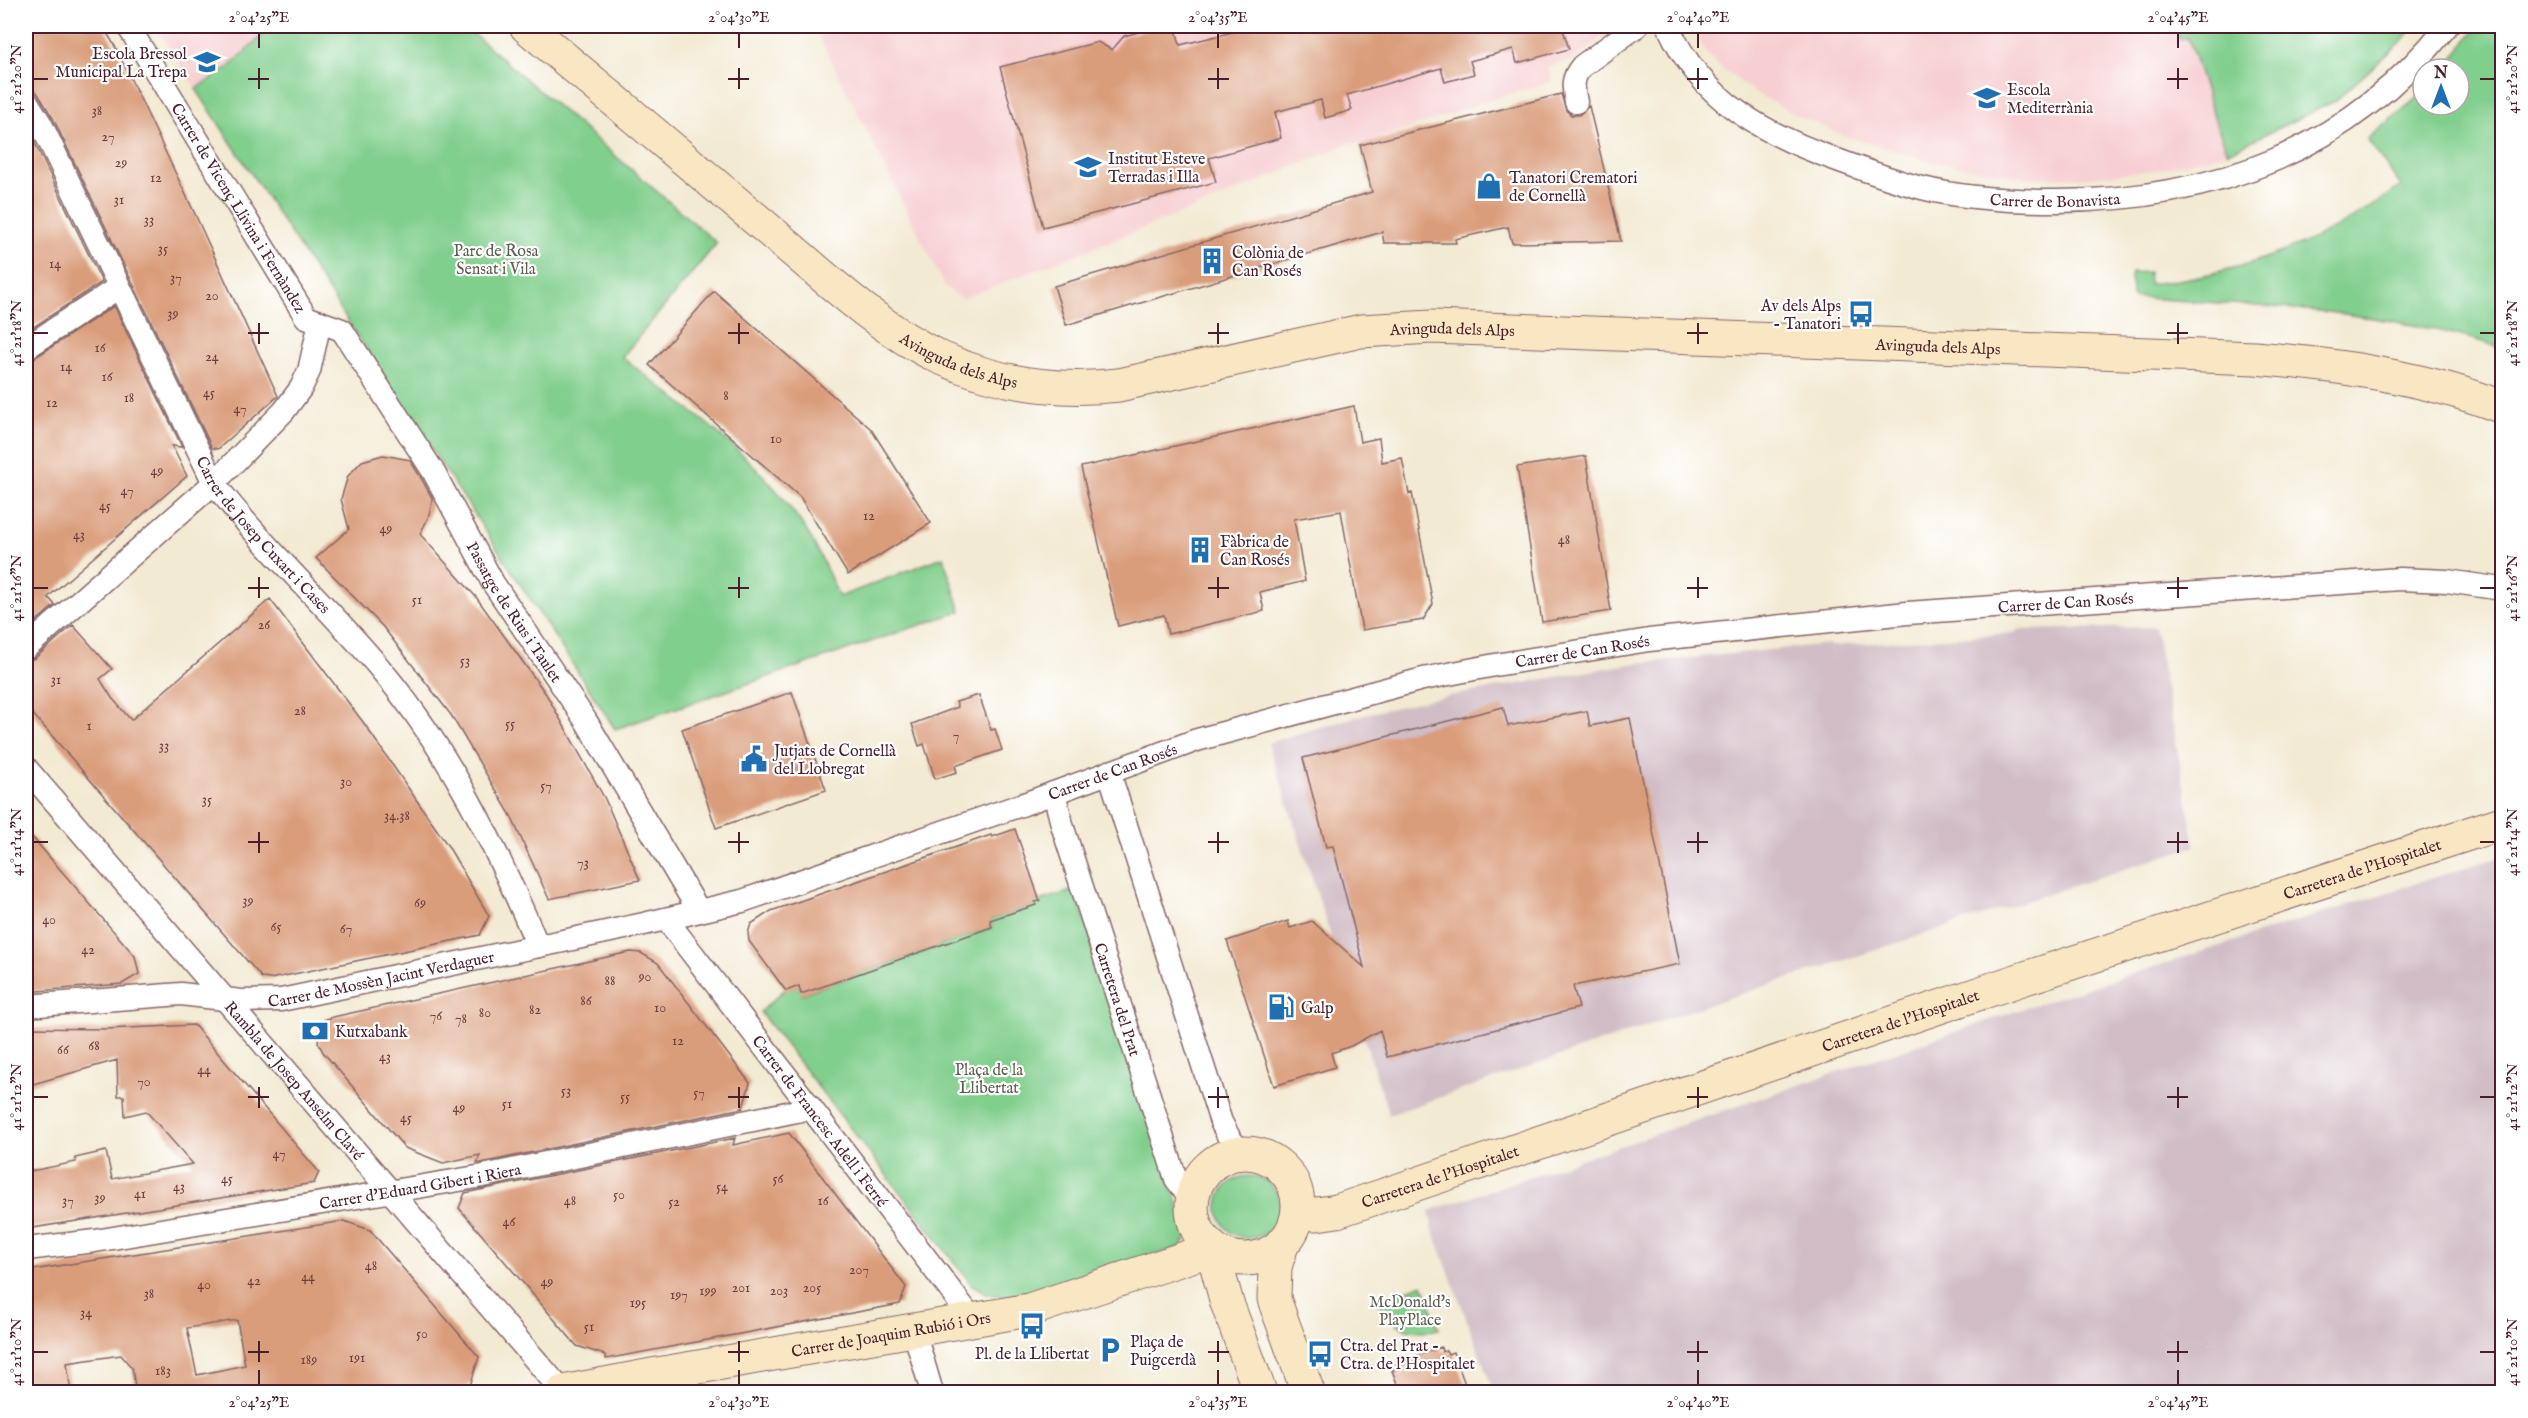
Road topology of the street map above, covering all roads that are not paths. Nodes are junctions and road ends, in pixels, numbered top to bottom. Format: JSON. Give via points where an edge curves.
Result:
{"nodes":[{"id":1,"x":128,"y":26,"type":"edge"},
{"id":2,"x":526,"y":26,"type":"edge"},
{"id":3,"x":1637,"y":26,"type":"edge"},
{"id":4,"x":1668,"y":26,"type":"edge"},
{"id":5,"x":2447,"y":26,"type":"edge"},
{"id":6,"x":1576,"y":102,"type":"dead end"},
{"id":7,"x":27,"y":105,"type":"edge"},
{"id":8,"x":119,"y":287,"type":"junction"},
{"id":9,"x":320,"y":322,"type":"junction"},
{"id":10,"x":26,"y":348,"type":"edge"},
{"id":11,"x":2502,"y":407,"type":"edge"},
{"id":12,"x":214,"y":483,"type":"junction"},
{"id":13,"x":2502,"y":589,"type":"edge"},
{"id":14,"x":26,"y":648,"type":"edge"},
{"id":15,"x":26,"y":768,"type":"edge"},
{"id":16,"x":1109,"y":772,"type":"junction"},
{"id":17,"x":1054,"y":793,"type":"junction"},
{"id":18,"x":2502,"y":822,"type":"edge"},
{"id":19,"x":699,"y":911,"type":"junction"},
{"id":20,"x":666,"y":919,"type":"junction"},
{"id":21,"x":538,"y":946,"type":"junction"},
{"id":22,"x":224,"y":999,"type":"junction"},
{"id":23,"x":26,"y":1006,"type":"edge"},
{"id":24,"x":811,"y":1108,"type":"junction"},
{"id":25,"x":1242,"y":1153,"type":"junction"},
{"id":26,"x":390,"y":1191,"type":"junction"},
{"id":27,"x":1192,"y":1200,"type":"junction"},
{"id":28,"x":1299,"y":1213,"type":"junction"},
{"id":29,"x":1282,"y":1245,"type":"junction"},
{"id":30,"x":26,"y":1249,"type":"edge"},
{"id":31,"x":1212,"y":1249,"type":"junction"},
{"id":32,"x":974,"y":1321,"type":"junction"},
{"id":33,"x":914,"y":1330,"type":"junction"},
{"id":34,"x":563,"y":1392,"type":"edge"},
{"id":35,"x":932,"y":1392,"type":"edge"},
{"id":36,"x":1260,"y":1392,"type":"edge"},
{"id":37,"x":1308,"y":1392,"type":"edge"}],
"edges":[{"from":1,"to":9,"type":"street","name":"Carrer de Vicenç Llivina i Fernàndez","via":[[306,317]]},
{"from":2,"to":11,"type":"street","name":"Avinguda dels Alps","via":[[878,320],[941,358],[1020,383],[1054,388],[1119,386],[1351,333],[1432,327],[2255,358],[2411,381]]},
{"from":3,"to":6,"type":"street","via":[[1582,66],[1572,82]]},
{"from":4,"to":5,"type":"street","name":"Carrer de Bonavista","via":[[1696,73],[1733,110],[1758,126],[1833,159],[1922,188],[1968,197],[2026,201],[2109,200],[2172,192],[2275,160],[2358,113]]},
{"from":7,"to":8,"type":"street","name":"Carrer de Josep Cuxart i Cases","via":[[41,124]]},
{"from":8,"to":10,"type":"street"},
{"from":8,"to":12,"type":"street","name":"Carrer de Josep Cuxart i Cases"},
{"from":9,"to":12,"type":"street","via":[[301,388]]},
{"from":9,"to":19,"type":"street","name":"Passatge de Rius i Taulet","via":[[342,330],[433,471],[493,583],[586,722]]},
{"from":12,"to":14,"type":"street"},
{"from":12,"to":21,"type":"street","name":"Carrer de Josep Cuxart i Cases","via":[[280,562],[380,668],[431,738],[473,805]]},
{"from":13,"to":16,"type":"street","name":"Carrer de Can Rosés","via":[[2400,579],[1906,613],[1649,640],[1423,679],[1197,740]]},
{"from":15,"to":22,"type":"street","name":"Rambla de Josep Anselm Clavé"},
{"from":16,"to":17,"type":"street","name":"Carrer de Can Rosés"},
{"from":16,"to":25,"type":"street","via":[[1221,1122]]},
{"from":17,"to":19,"type":"street","name":"Carrer de Can Rosés","via":[[742,901]]},
{"from":17,"to":27,"type":"street","name":"Carretera del Prat","via":[[1176,1179]]},
{"from":18,"to":28,"type":"street","name":"Carretera de l'Hospitalet","via":[[1991,989],[1337,1211]]},
{"from":19,"to":20,"type":"street","name":"Carrer de Mossèn Jacint Verdaguer"},
{"from":20,"to":21,"type":"street","name":"Carrer de Mossèn Jacint Verdaguer"},
{"from":20,"to":24,"type":"street","name":"Carrer de Francesc Adell i Ferré"},
{"from":21,"to":22,"type":"street","name":"Carrer de Mossèn Jacint Verdaguer","via":[[281,1000]]},
{"from":22,"to":23,"type":"street","name":"Carrer de Mossèn Jacint Verdaguer","via":[[151,995]]},
{"from":22,"to":26,"type":"street","name":"Rambla de Josep Anselm Clavé"},
{"from":24,"to":26,"type":"street","name":"Carrer d'Eduard Gibert i Riera","via":[[483,1176]]},
{"from":24,"to":32,"type":"street","name":"Carrer de Francesc Adell i Ferré"},
{"from":25,"to":27,"type":"street","via":[[1211,1163],[1195,1185]]},
{"from":25,"to":28,"type":"street","via":[[1259,1154],[1287,1172],[1296,1190]]},
{"from":26,"to":30,"type":"street","name":"Carrer d'Eduard Gibert i Riera"},
{"from":26,"to":34,"type":"street","name":"Rambla de Josep Anselm Clavé"},
{"from":27,"to":31,"type":"street","via":[[1197,1229]]},
{"from":28,"to":29,"type":"street"},
{"from":29,"to":31,"type":"street","via":[[1269,1254],[1245,1260]]},
{"from":29,"to":37,"type":"street","via":[[1274,1274],[1274,1299]]},
{"from":31,"to":32,"type":"street","name":"Carrer de Joaquim Rubió i Ors","via":[[1029,1310]]},
{"from":31,"to":36,"type":"street"},
{"from":32,"to":33,"type":"street","name":"Carrer de Joaquim Rubió i Ors"},
{"from":33,"to":34,"type":"street","name":"Carrer de Joaquim Rubió i Ors"},
{"from":33,"to":35,"type":"street"}]}
